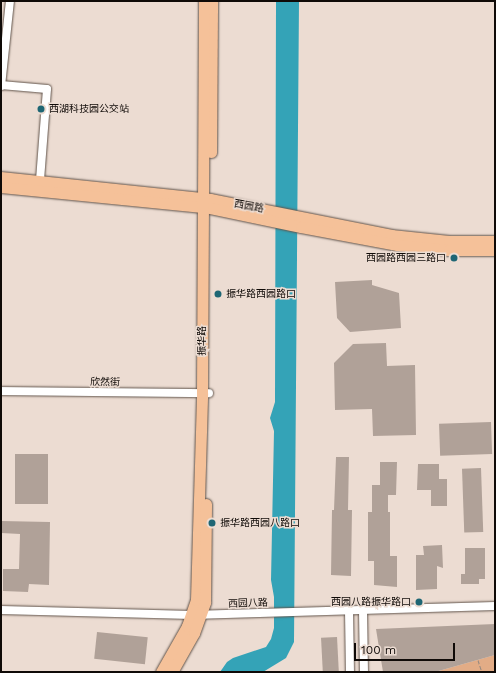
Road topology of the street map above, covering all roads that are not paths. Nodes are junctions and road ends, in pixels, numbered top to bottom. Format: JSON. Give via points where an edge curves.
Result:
{"nodes":[{"id":1,"x":10,"y":1,"type":"edge"},
{"id":2,"x":204,"y":1,"type":"edge"},
{"id":3,"x":212,"y":1,"type":"edge"},
{"id":4,"x":1,"y":86,"type":"edge"},
{"id":5,"x":1,"y":177,"type":"edge"},
{"id":6,"x":40,"y":181,"type":"junction"},
{"id":7,"x":1,"y":187,"type":"edge"},
{"id":8,"x":206,"y":203,"type":"junction"},
{"id":9,"x":300,"y":221,"type":"junction"},
{"id":10,"x":495,"y":241,"type":"edge"},
{"id":11,"x":495,"y":250,"type":"edge"},
{"id":12,"x":1,"y":391,"type":"edge"},
{"id":13,"x":205,"y":393,"type":"junction"},
{"id":14,"x":495,"y":606,"type":"edge"},
{"id":15,"x":1,"y":610,"type":"edge"},
{"id":16,"x":348,"y":610,"type":"junction"},
{"id":17,"x":363,"y":610,"type":"junction"},
{"id":18,"x":197,"y":614,"type":"junction"},
{"id":19,"x":364,"y":631,"type":"junction"},
{"id":20,"x":367,"y":655,"type":"dead end"},
{"id":21,"x":161,"y":672,"type":"edge"},
{"id":22,"x":172,"y":672,"type":"edge"},
{"id":23,"x":350,"y":672,"type":"edge"},
{"id":24,"x":364,"y":672,"type":"edge"}],
"edges":[{"from":1,"to":4,"type":"street"},
{"from":2,"to":8,"type":"main road","name":"振华路"},
{"from":3,"to":8,"type":"main road","name":"振华路"},
{"from":4,"to":6,"type":"street","via":[[47,89]]},
{"from":5,"to":6,"type":"main road","name":"西园路"},
{"from":6,"to":8,"type":"main road","name":"西园路"},
{"from":7,"to":8,"type":"main road","name":"西园路"},
{"from":8,"to":9,"type":"main road","name":"西园路"},
{"from":8,"to":13,"type":"main road","name":"振华路"},
{"from":9,"to":10,"type":"main road","name":"西园路","via":[[449,241]]},
{"from":9,"to":11,"type":"main road","name":"西园路","via":[[397,245],[449,250]]},
{"from":12,"to":13,"type":"street","name":"欣然街"},
{"from":13,"to":18,"type":"main road","name":"振华路"},
{"from":14,"to":17,"type":"street","name":"西园八路"},
{"from":15,"to":18,"type":"street","name":"西园八路"},
{"from":16,"to":17,"type":"street","name":"西园八路"},
{"from":16,"to":18,"type":"street","name":"西园八路"},
{"from":16,"to":23,"type":"street"},
{"from":17,"to":19,"type":"street"},
{"from":18,"to":21,"type":"main road","name":"振华路"},
{"from":18,"to":22,"type":"main road","name":"振华路","via":[[194,633]]},
{"from":19,"to":20,"type":"street","via":[[367,635]]},
{"from":19,"to":24,"type":"street"}]}
